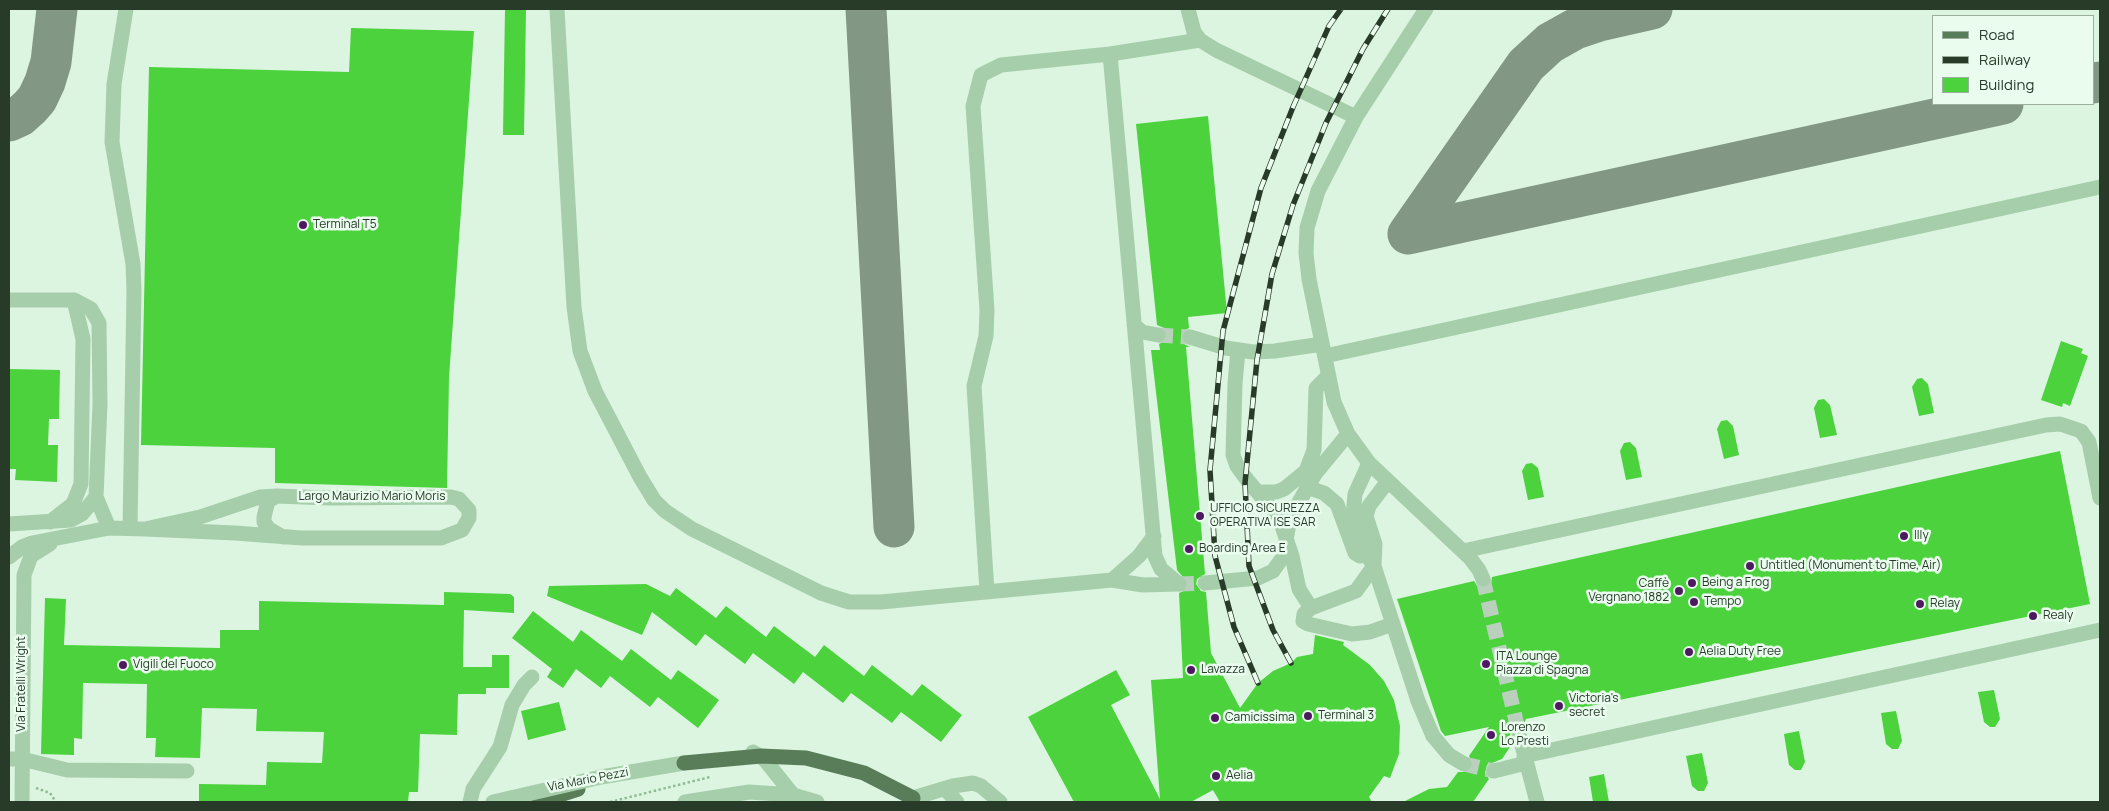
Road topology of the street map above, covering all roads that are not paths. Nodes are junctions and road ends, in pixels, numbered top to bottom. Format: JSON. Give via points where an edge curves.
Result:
{"nodes":[{"id":1,"x":126,"y":9,"type":"edge"},
{"id":2,"x":557,"y":9,"type":"edge"},
{"id":3,"x":1188,"y":9,"type":"edge"},
{"id":4,"x":1426,"y":9,"type":"edge"},
{"id":5,"x":1200,"y":40,"type":"junction"},
{"id":6,"x":1110,"y":54,"type":"junction"},
{"id":7,"x":1356,"y":117,"type":"junction"},
{"id":8,"x":2100,"y":187,"type":"edge"},
{"id":9,"x":9,"y":300,"type":"edge"},
{"id":10,"x":74,"y":300,"type":"junction"},
{"id":11,"x":1134,"y":325,"type":"junction"},
{"id":12,"x":1158,"y":335,"type":"tunnel mouth"},
{"id":13,"x":1190,"y":337,"type":"tunnel mouth"},
{"id":14,"x":1238,"y":350,"type":"junction"},
{"id":15,"x":1323,"y":350,"type":"junction"},
{"id":16,"x":1328,"y":376,"type":"junction"},
{"id":17,"x":1348,"y":434,"type":"junction"},
{"id":18,"x":1369,"y":464,"type":"junction"},
{"id":19,"x":1388,"y":481,"type":"junction"},
{"id":20,"x":1309,"y":488,"type":"junction"},
{"id":21,"x":1259,"y":492,"type":"junction"},
{"id":22,"x":277,"y":496,"type":"junction"},
{"id":23,"x":96,"y":497,"type":"junction"},
{"id":24,"x":2100,"y":498,"type":"edge"},
{"id":25,"x":50,"y":522,"type":"junction"},
{"id":26,"x":9,"y":524,"type":"edge"},
{"id":27,"x":109,"y":528,"type":"junction"},
{"id":28,"x":138,"y":529,"type":"junction"},
{"id":29,"x":1286,"y":534,"type":"junction"},
{"id":30,"x":1154,"y":536,"type":"junction"},
{"id":31,"x":285,"y":537,"type":"junction"},
{"id":32,"x":61,"y":538,"type":"junction"},
{"id":33,"x":1464,"y":551,"type":"junction"},
{"id":34,"x":9,"y":557,"type":"edge"},
{"id":35,"x":1374,"y":566,"type":"junction"},
{"id":36,"x":1483,"y":579,"type":"tunnel mouth"},
{"id":37,"x":1112,"y":580,"type":"junction"},
{"id":38,"x":1205,"y":583,"type":"tunnel mouth"},
{"id":39,"x":987,"y":592,"type":"junction"},
{"id":40,"x":1311,"y":608,"type":"junction"},
{"id":41,"x":1393,"y":624,"type":"junction"},
{"id":42,"x":2100,"y":630,"type":"edge"},
{"id":43,"x":532,"y":677,"type":"dead end"},
{"id":44,"x":1519,"y":734,"type":"tunnel mouth"},
{"id":45,"x":15,"y":759,"type":"edge"},
{"id":46,"x":1525,"y":759,"type":"junction"},
{"id":47,"x":684,"y":762,"type":"junction"},
{"id":48,"x":1464,"y":764,"type":"tunnel mouth"},
{"id":49,"x":1494,"y":770,"type":"tunnel mouth"},
{"id":50,"x":187,"y":771,"type":"dead end"},
{"id":51,"x":945,"y":790,"type":"junction"},
{"id":52,"x":790,"y":798,"type":"edge"},
{"id":53,"x":917,"y":800,"type":"edge"},
{"id":54,"x":22,"y":802,"type":"edge"},
{"id":55,"x":470,"y":802,"type":"edge"},
{"id":56,"x":493,"y":802,"type":"edge"},
{"id":57,"x":524,"y":802,"type":"edge"},
{"id":58,"x":538,"y":802,"type":"edge"},
{"id":59,"x":685,"y":802,"type":"edge"},
{"id":60,"x":759,"y":802,"type":"edge"},
{"id":61,"x":817,"y":802,"type":"edge"},
{"id":62,"x":957,"y":802,"type":"edge"},
{"id":63,"x":1000,"y":802,"type":"edge"},
{"id":64,"x":1537,"y":802,"type":"edge"}],
"edges":[{"from":1,"to":28,"type":"street","via":[[114,84],[112,142],[133,264]]},
{"from":2,"to":39,"type":"street","via":[[574,307],[580,351],[595,391],[654,500],[692,529],[834,598],[864,603]]},
{"from":3,"to":5,"type":"street","via":[[1194,32]]},
{"from":4,"to":7,"type":"street"},
{"from":5,"to":6,"type":"street"},
{"from":5,"to":7,"type":"street"},
{"from":6,"to":11,"type":"street"},
{"from":6,"to":39,"type":"street","via":[[1001,65],[981,74],[973,106],[988,310],[986,336],[974,386]]},
{"from":7,"to":15,"type":"street","via":[[1318,190],[1307,228],[1309,279]]},
{"from":8,"to":15,"type":"street"},
{"from":9,"to":10,"type":"street"},
{"from":10,"to":23,"type":"street","via":[[92,309],[100,332]]},
{"from":10,"to":25,"type":"street","via":[[83,339],[81,484],[73,504]]},
{"from":11,"to":12,"type":"street","via":[[1142,332]]},
{"from":11,"to":30,"type":"street"},
{"from":13,"to":14,"type":"street"},
{"from":14,"to":15,"type":"street"},
{"from":14,"to":21,"type":"street","via":[[1233,455],[1237,466]]},
{"from":15,"to":16,"type":"street"},
{"from":16,"to":17,"type":"street","via":[[1334,402]]},
{"from":16,"to":21,"type":"street","via":[[1316,388],[1314,450],[1306,471],[1284,489]]},
{"from":17,"to":18,"type":"street"},
{"from":17,"to":20,"type":"street","via":[[1316,474]]},
{"from":18,"to":19,"type":"street"},
{"from":18,"to":35,"type":"street","via":[[1355,494],[1354,516],[1364,551]]},
{"from":19,"to":33,"type":"street"},
{"from":19,"to":35,"type":"street","via":[[1369,506],[1366,516],[1375,544]]},
{"from":20,"to":29,"type":"street","via":[[1290,518]]},
{"from":20,"to":35,"type":"street","via":[[1324,493],[1337,504],[1355,554]]},
{"from":21,"to":29,"type":"street","via":[[1279,517]]},
{"from":22,"to":28,"type":"street","via":[[260,497],[200,517]]},
{"from":22,"to":31,"type":"street","via":[[268,501],[264,522],[276,534]]},
{"from":22,"to":31,"type":"street","name":"Largo Maurizio Mario Moris","via":[[451,497],[459,499],[469,510],[469,518],[462,530],[441,538]]},
{"from":23,"to":25,"type":"street","via":[[82,514],[71,520]]},
{"from":23,"to":27,"type":"street"},
{"from":24,"to":33,"type":"street","via":[[2089,442],[2081,431],[2060,424],[2046,425]]},
{"from":25,"to":26,"type":"street"},
{"from":27,"to":28,"type":"street"},
{"from":27,"to":32,"type":"street"},
{"from":28,"to":31,"type":"street","name":"Largo Maurizio Mario Moris"},
{"from":29,"to":38,"type":"street","via":[[1283,557],[1266,576]]},
{"from":29,"to":40,"type":"street","via":[[1299,589]]},
{"from":30,"to":37,"type":"street","via":[[1139,556]]},
{"from":30,"to":37,"type":"street","via":[[1158,564],[1179,584]]},
{"from":32,"to":34,"type":"street","via":[[27,545]]},
{"from":32,"to":45,"type":"street","name":"Via Fratelli Wright","via":[[35,552],[25,567]]},
{"from":33,"to":36,"type":"street"},
{"from":35,"to":40,"type":"street","via":[[1356,591]]},
{"from":35,"to":41,"type":"street"},
{"from":37,"to":39,"type":"street"},
{"from":40,"to":41,"type":"street","via":[[1303,618],[1305,623],[1352,634]]},
{"from":41,"to":48,"type":"street","via":[[1433,736],[1449,755]]},
{"from":42,"to":46,"type":"street"},
{"from":43,"to":55,"type":"street","via":[[515,700],[498,753],[473,789]]},
{"from":44,"to":46,"type":"street"},
{"from":45,"to":50,"type":"street","via":[[67,770]]},
{"from":45,"to":54,"type":"street","name":"Via Fratelli Wright"},
{"from":46,"to":49,"type":"street"},
{"from":46,"to":64,"type":"street"},
{"from":47,"to":53,"type":"main road","bridge":true,"via":[[760,756],[806,758],[864,773]]},
{"from":47,"to":56,"type":"street","name":"Via Mario Pezzi","bridge":true},
{"from":47,"to":58,"type":"main road","bridge":true},
{"from":51,"to":53,"type":"street"},
{"from":51,"to":62,"type":"street"},
{"from":51,"to":63,"type":"street","via":[[973,783]]},
{"from":52,"to":57,"type":"street","via":[[765,760],[754,752],[735,752],[669,761]]},
{"from":52,"to":59,"type":"street","via":[[750,792]]},
{"from":52,"to":60,"type":"street"},
{"from":52,"to":61,"type":"street"}]}
